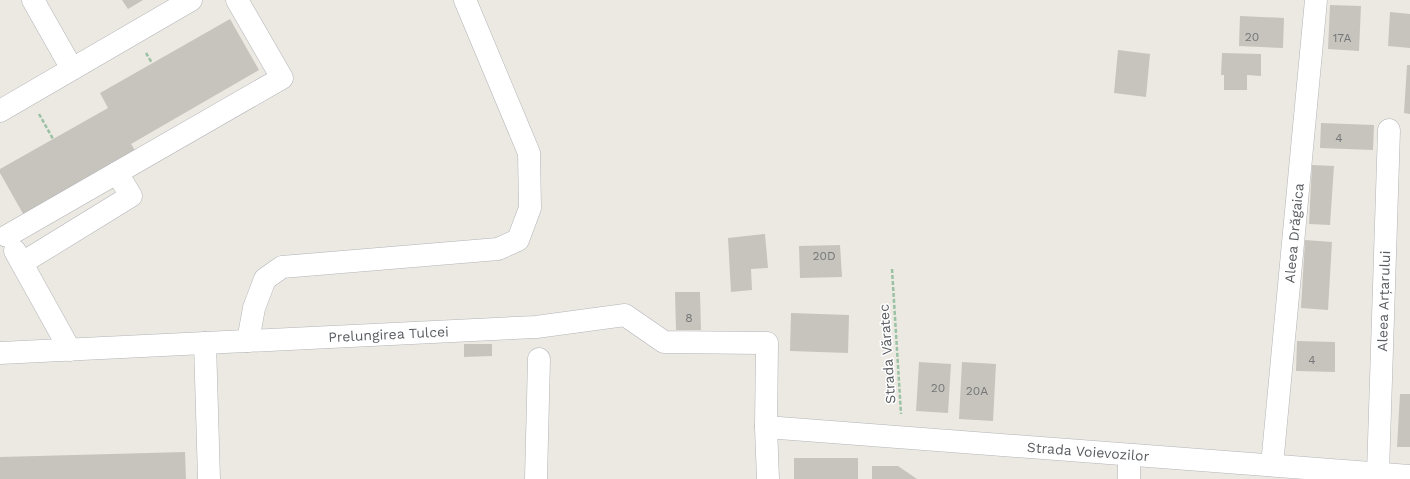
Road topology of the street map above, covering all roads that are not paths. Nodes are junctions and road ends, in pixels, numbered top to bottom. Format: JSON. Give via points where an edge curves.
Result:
{"nodes":[{"id":1,"x":32,"y":0,"type":"edge"},
{"id":2,"x":191,"y":0,"type":"edge"},
{"id":3,"x":237,"y":0,"type":"edge"},
{"id":4,"x":465,"y":0,"type":"edge"},
{"id":5,"x":1316,"y":0,"type":"edge"},
{"id":6,"x":72,"y":69,"type":"junction"},
{"id":7,"x":0,"y":110,"type":"edge"},
{"id":8,"x":1389,"y":130,"type":"dead end"},
{"id":9,"x":116,"y":173,"type":"junction"},
{"id":10,"x":4,"y":229,"type":"edge"},
{"id":11,"x":22,"y":263,"type":"junction"},
{"id":12,"x":248,"y":341,"type":"junction"},
{"id":13,"x":205,"y":343,"type":"junction"},
{"id":14,"x":70,"y":350,"type":"junction"},
{"id":15,"x":0,"y":353,"type":"edge"},
{"id":16,"x":539,"y":359,"type":"dead end"},
{"id":17,"x":766,"y":427,"type":"junction"},
{"id":18,"x":1129,"y":455,"type":"junction"},
{"id":19,"x":1272,"y":465,"type":"junction"},
{"id":20,"x":1378,"y":473,"type":"junction"},
{"id":21,"x":1410,"y":476,"type":"edge"},
{"id":22,"x":208,"y":479,"type":"edge"},
{"id":23,"x":536,"y":479,"type":"edge"},
{"id":24,"x":768,"y":479,"type":"edge"},
{"id":25,"x":1129,"y":479,"type":"edge"}],
"edges":[{"from":1,"to":6,"type":"street"},
{"from":2,"to":6,"type":"street"},
{"from":3,"to":9,"type":"street","via":[[282,78]]},
{"from":4,"to":12,"type":"street","via":[[529,153],[530,208],[518,240],[498,249],[282,267],[265,279],[254,308]]},
{"from":5,"to":19,"type":"street","name":"Aleea Drăgaica"},
{"from":6,"to":7,"type":"street"},
{"from":8,"to":20,"type":"street","name":"Aleea Arțarului"},
{"from":9,"to":10,"type":"street"},
{"from":9,"to":11,"type":"street","via":[[131,196]]},
{"from":10,"to":11,"type":"street"},
{"from":11,"to":14,"type":"street"},
{"from":12,"to":13,"type":"street","name":"Prelungirea Tulcei"},
{"from":12,"to":17,"type":"street","name":"Prelungirea Tulcei","via":[[536,327],[625,315],[664,342],[767,343]]},
{"from":13,"to":14,"type":"street","name":"Prelungirea Tulcei"},
{"from":13,"to":22,"type":"street"},
{"from":14,"to":15,"type":"street","name":"Prelungirea Tulcei"},
{"from":16,"to":23,"type":"street"},
{"from":17,"to":18,"type":"street","name":"Strada Voievozilor"},
{"from":17,"to":24,"type":"street"},
{"from":18,"to":19,"type":"street","name":"Strada Voievozilor"},
{"from":18,"to":25,"type":"street"},
{"from":19,"to":20,"type":"street","name":"Strada Voievozilor"},
{"from":20,"to":21,"type":"street","name":"Strada Voievozilor"}]}
